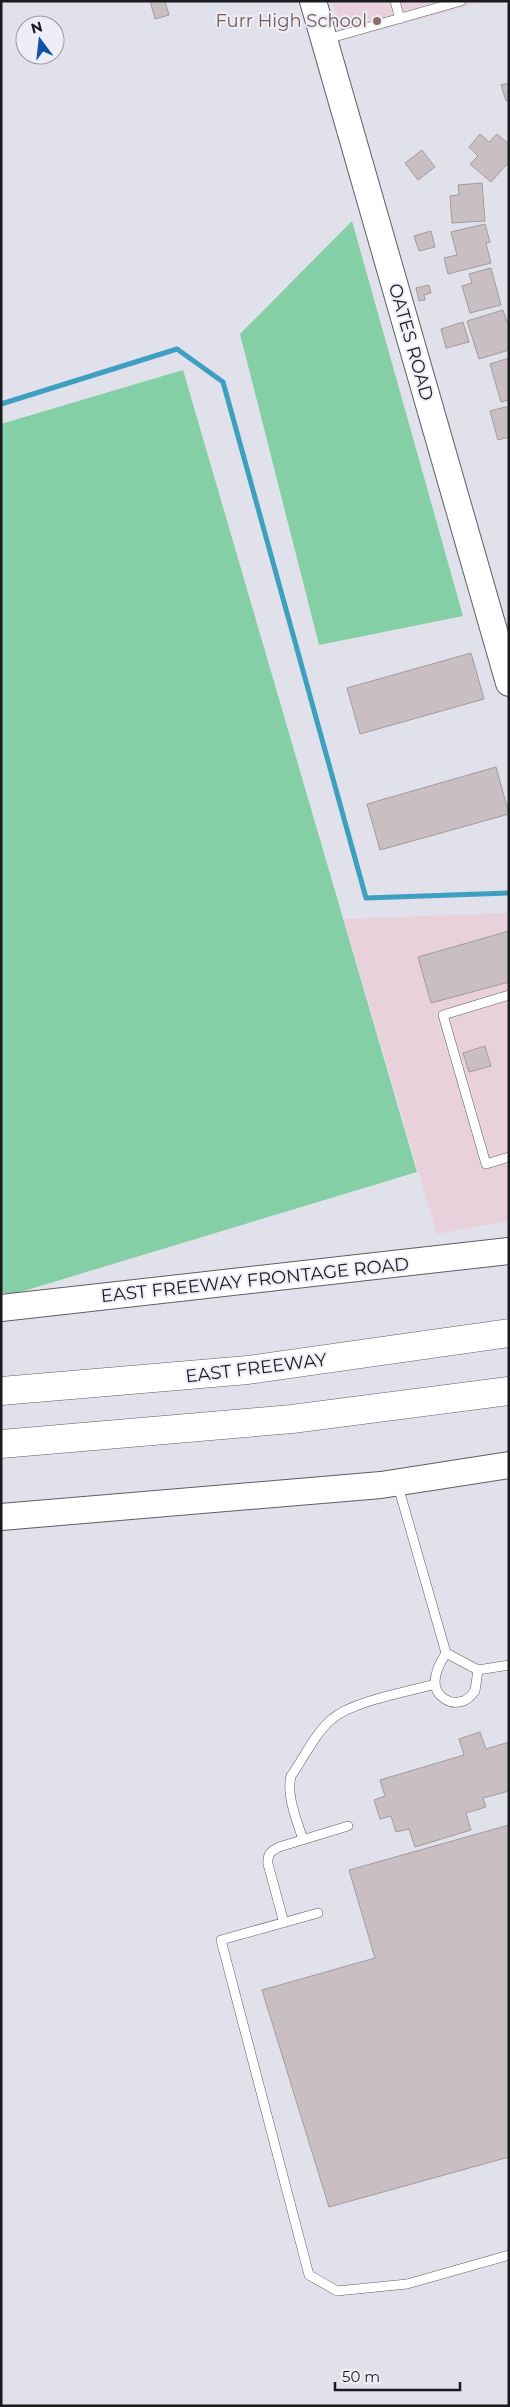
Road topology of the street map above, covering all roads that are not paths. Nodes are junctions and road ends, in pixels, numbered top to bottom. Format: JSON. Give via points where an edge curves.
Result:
{"nodes":[{"id":1,"x":313,"y":1,"type":"edge"},
{"id":2,"x":395,"y":1,"type":"edge"},
{"id":3,"x":461,"y":1,"type":"edge"},
{"id":4,"x":400,"y":19,"type":"junction"},
{"id":5,"x":325,"y":40,"type":"junction"},
{"id":6,"x":509,"y":683,"type":"edge"},
{"id":7,"x":509,"y":995,"type":"edge"},
{"id":8,"x":509,"y":1157,"type":"edge"},
{"id":9,"x":509,"y":1251,"type":"edge"},
{"id":10,"x":1,"y":1308,"type":"edge"},
{"id":11,"x":509,"y":1333,"type":"edge"},
{"id":12,"x":1,"y":1391,"type":"edge"},
{"id":13,"x":507,"y":1391,"type":"edge"},
{"id":14,"x":68,"y":1439,"type":"junction"},
{"id":15,"x":1,"y":1444,"type":"edge"},
{"id":16,"x":1,"y":1452,"type":"edge"},
{"id":17,"x":509,"y":1465,"type":"edge"},
{"id":18,"x":397,"y":1483,"type":"junction"},
{"id":19,"x":1,"y":1517,"type":"edge"},
{"id":20,"x":446,"y":1653,"type":"junction"},
{"id":21,"x":509,"y":1665,"type":"edge"},
{"id":22,"x":478,"y":1670,"type":"junction"},
{"id":23,"x":435,"y":1684,"type":"junction"},
{"id":24,"x":348,"y":1826,"type":"dead end"},
{"id":25,"x":303,"y":1840,"type":"junction"},
{"id":26,"x":318,"y":1913,"type":"dead end"},
{"id":27,"x":284,"y":1923,"type":"junction"},
{"id":28,"x":509,"y":2255,"type":"edge"}],
"edges":[{"from":1,"to":5,"type":"main road","name":"OATES ROAD"},
{"from":2,"to":4,"type":"lane"},
{"from":3,"to":4,"type":"lane"},
{"from":4,"to":5,"type":"lane"},
{"from":5,"to":6,"type":"main road","name":"OATES ROAD"},
{"from":7,"to":8,"type":"lane","via":[[443,1015],[486,1164]]},
{"from":9,"to":10,"type":"main road","name":"EAST FREEWAY FRONTAGE ROAD"},
{"from":11,"to":12,"type":"highway","name":"EAST FREEWAY","via":[[248,1370]]},
{"from":13,"to":14,"type":"highway","via":[[292,1419]]},
{"from":14,"to":15,"type":"highway"},
{"from":14,"to":16,"type":"highway"},
{"from":17,"to":18,"type":"main road"},
{"from":18,"to":19,"type":"main road"},
{"from":18,"to":20,"type":"lane"},
{"from":20,"to":22,"type":"lane"},
{"from":20,"to":23,"type":"lane","via":[[436,1672]]},
{"from":21,"to":22,"type":"lane"},
{"from":22,"to":23,"type":"lane","via":[[476,1691],[464,1701],[443,1699]]},
{"from":23,"to":25,"type":"lane","via":[[355,1706],[330,1720],[291,1776],[289,1792]]},
{"from":24,"to":25,"type":"lane"},
{"from":25,"to":27,"type":"lane","via":[[279,1847],[267,1857]]},
{"from":26,"to":27,"type":"lane"},
{"from":27,"to":28,"type":"lane","via":[[221,1940],[309,2275],[337,2291],[407,2284]]}]}
